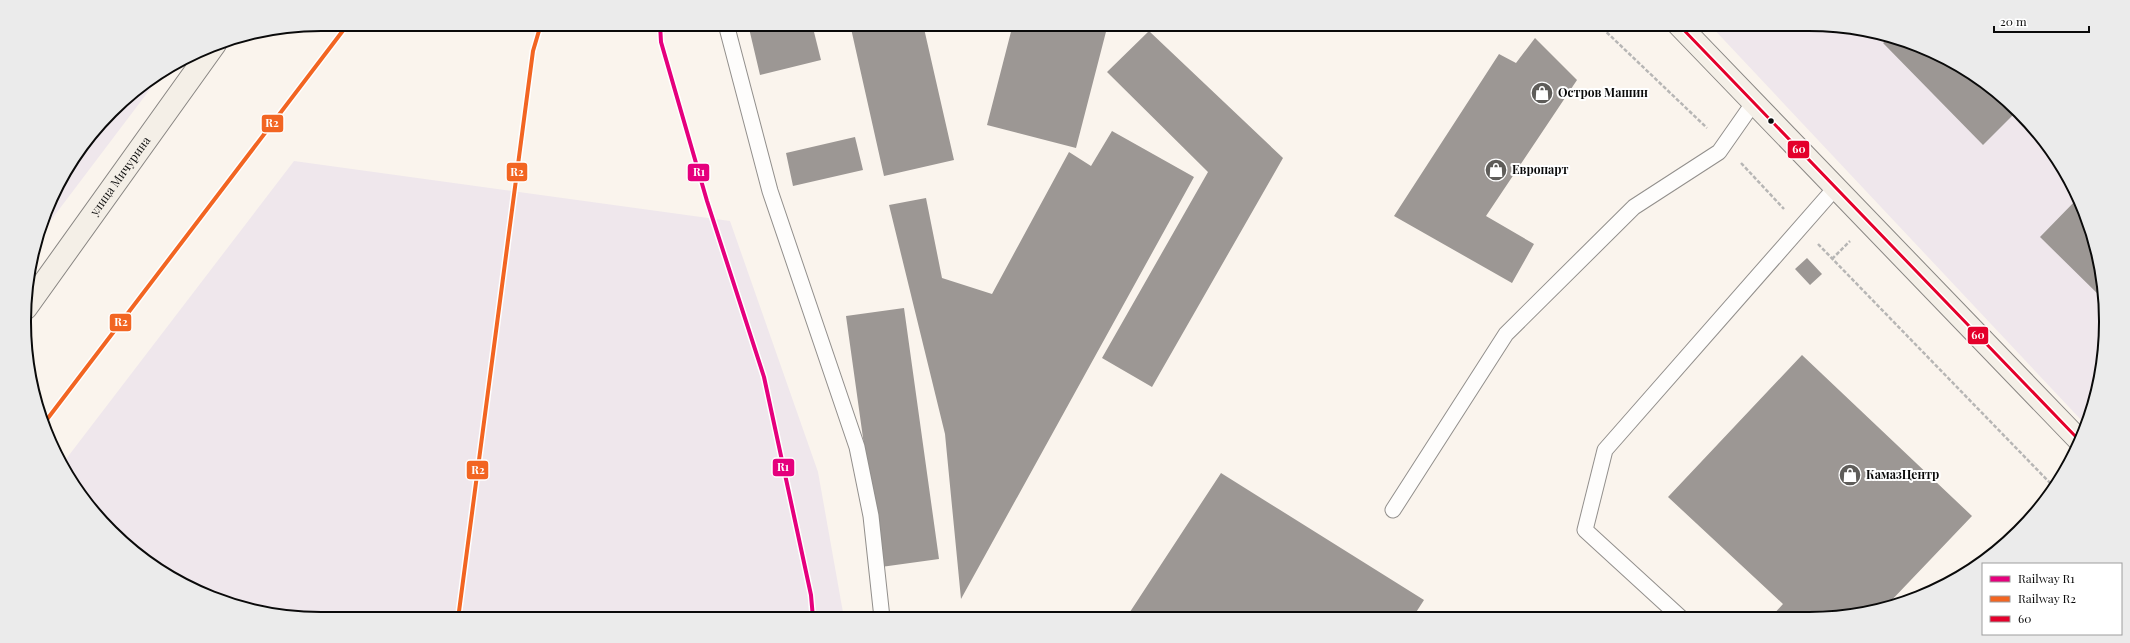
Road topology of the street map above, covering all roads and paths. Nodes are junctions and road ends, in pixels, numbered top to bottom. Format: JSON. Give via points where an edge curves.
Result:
{"nodes":[{"id":1,"x":728,"y":31,"type":"edge"},
{"id":2,"x":1605,"y":31,"type":"edge"},
{"id":3,"x":1685,"y":31,"type":"edge"},
{"id":4,"x":208,"y":54,"type":"edge"},
{"id":5,"x":1754,"y":102,"type":"junction"},
{"id":6,"x":1724,"y":145,"type":"junction"},
{"id":7,"x":1836,"y":187,"type":"junction"},
{"id":8,"x":1801,"y":228,"type":"junction"},
{"id":9,"x":32,"y":299,"type":"edge"},
{"id":10,"x":2075,"y":436,"type":"edge"},
{"id":11,"x":2050,"y":482,"type":"edge"},
{"id":12,"x":1393,"y":510,"type":"dead end"},
{"id":13,"x":881,"y":612,"type":"edge"},
{"id":14,"x":1675,"y":612,"type":"edge"}],
"edges":[{"from":1,"to":13,"type":"lane","via":[[770,191],[857,447],[871,516]]},
{"from":2,"to":6,"type":"path"},
{"from":3,"to":5,"type":"main road"},
{"from":4,"to":9,"type":"main road","name":"улица Мичурина"},
{"from":5,"to":6,"type":"lane"},
{"from":5,"to":7,"type":"main road"},
{"from":6,"to":8,"type":"path"},
{"from":6,"to":12,"type":"lane","via":[[1719,152],[1634,206],[1506,334]]},
{"from":7,"to":8,"type":"lane"},
{"from":7,"to":10,"type":"main road"},
{"from":8,"to":11,"type":"path"},
{"from":8,"to":14,"type":"lane","via":[[1605,450],[1585,530]]}]}
